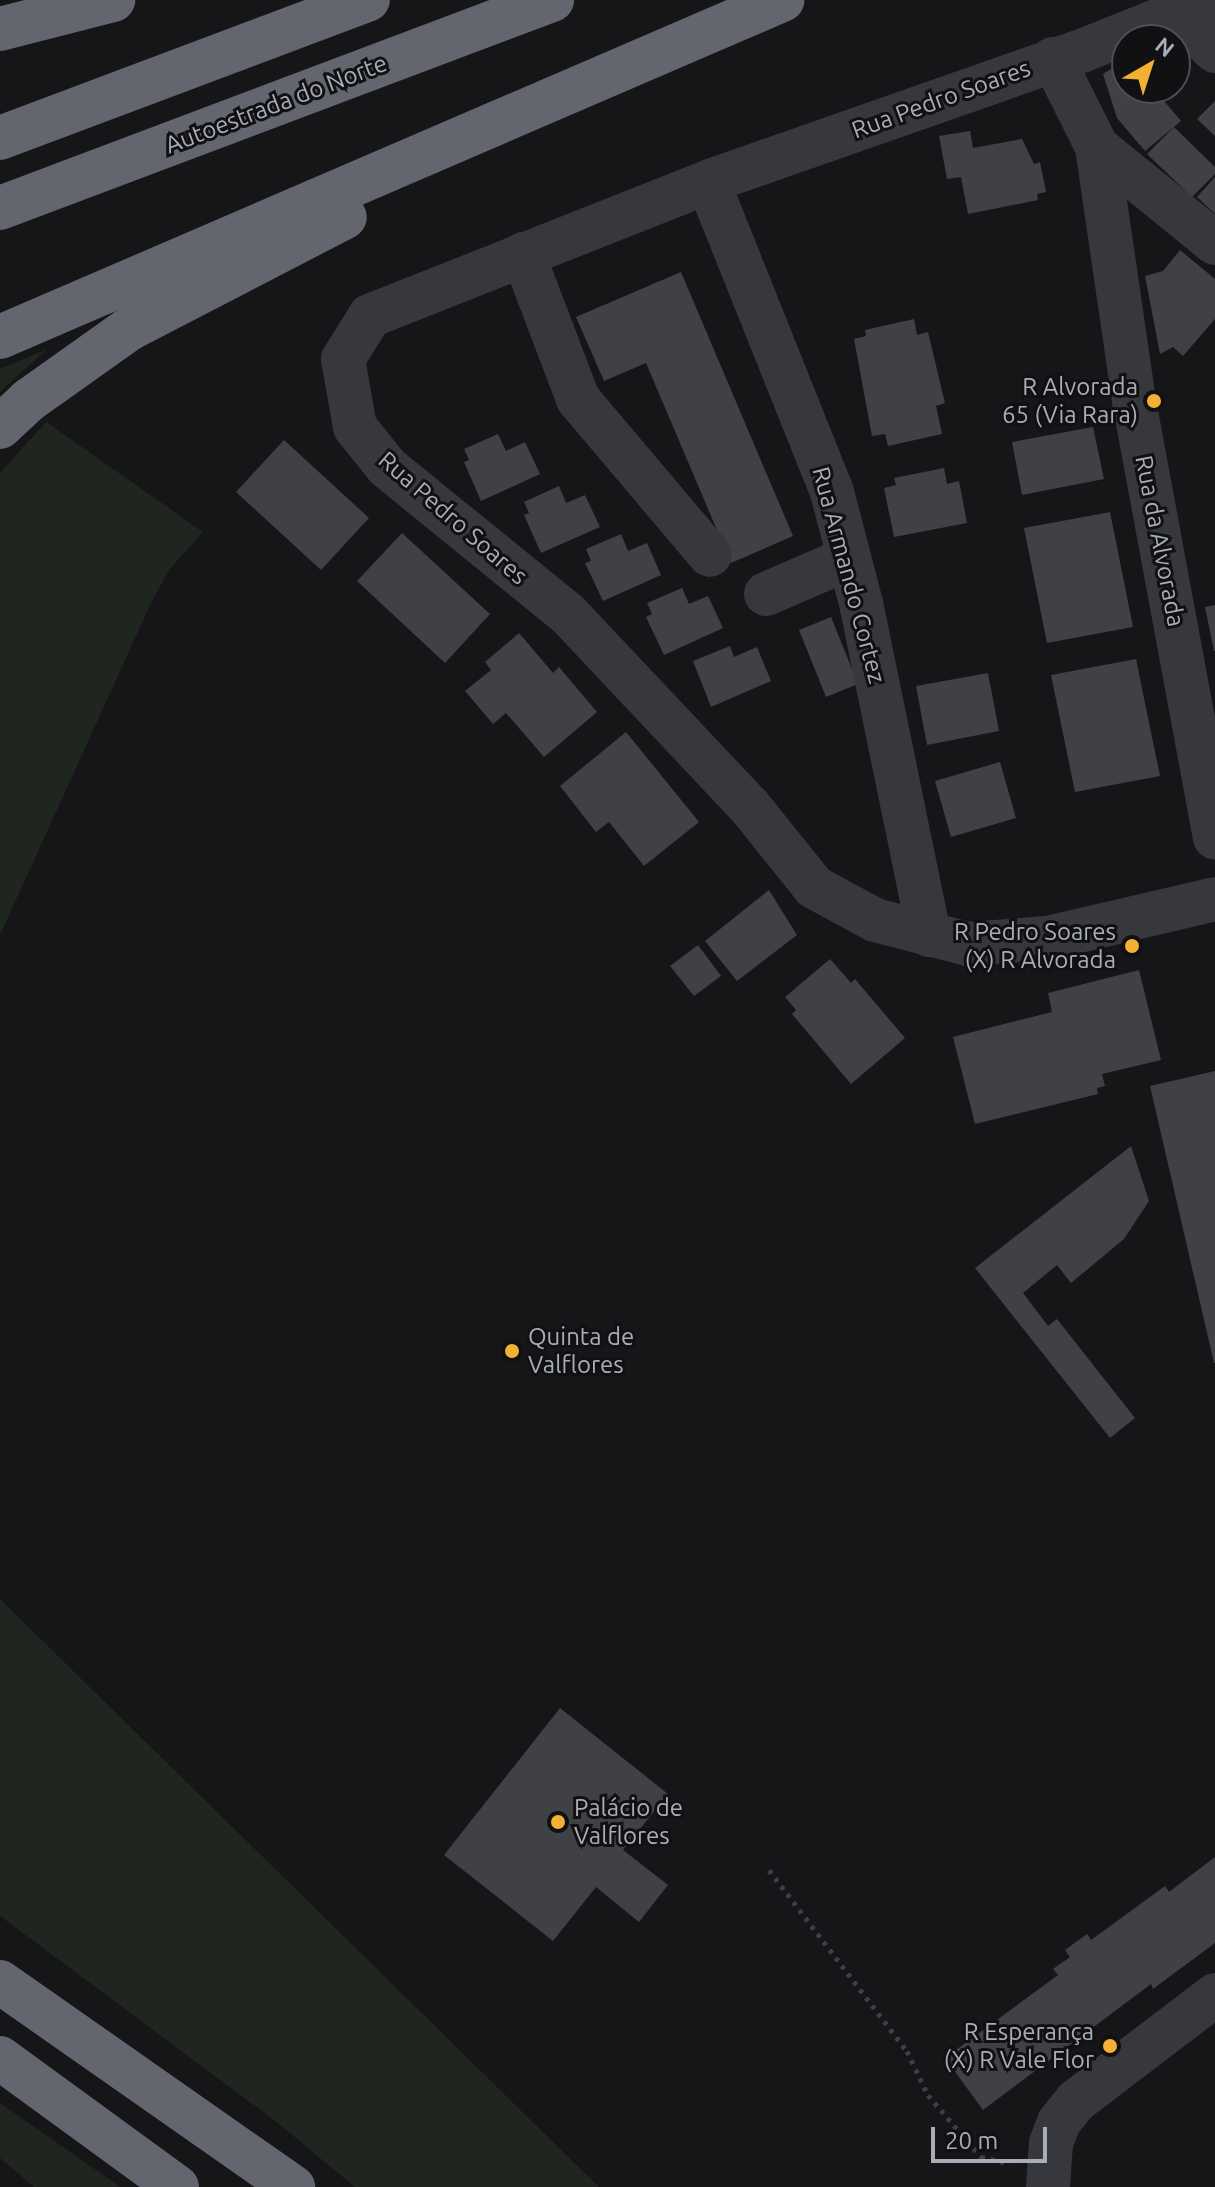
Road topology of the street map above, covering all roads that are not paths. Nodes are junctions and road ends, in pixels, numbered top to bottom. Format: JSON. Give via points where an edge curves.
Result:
{"nodes":[{"id":1,"x":113,"y":0,"type":"edge"},
{"id":2,"x":368,"y":0,"type":"edge"},
{"id":3,"x":552,"y":0,"type":"edge"},
{"id":4,"x":782,"y":0,"type":"edge"},
{"id":5,"x":1192,"y":6,"type":"edge"},
{"id":6,"x":0,"y":29,"type":"edge"},
{"id":7,"x":710,"y":32,"type":"junction"},
{"id":8,"x":1215,"y":51,"type":"edge"},
{"id":9,"x":1053,"y":59,"type":"junction"},
{"id":10,"x":0,"y":138,"type":"edge"},
{"id":11,"x":1097,"y":147,"type":"junction"},
{"id":12,"x":708,"y":182,"type":"junction"},
{"id":13,"x":0,"y":208,"type":"edge"},
{"id":14,"x":1215,"y":243,"type":"edge"},
{"id":15,"x":523,"y":254,"type":"junction"},
{"id":16,"x":0,"y":337,"type":"edge"},
{"id":17,"x":0,"y":427,"type":"edge"},
{"id":18,"x":710,"y":555,"type":"dead end"},
{"id":19,"x":849,"y":558,"type":"junction"},
{"id":20,"x":766,"y":594,"type":"dead end"},
{"id":21,"x":1215,"y":838,"type":"edge"},
{"id":22,"x":1215,"y":899,"type":"edge"},
{"id":23,"x":929,"y":935,"type":"junction"},
{"id":24,"x":0,"y":1982,"type":"edge"},
{"id":25,"x":1215,"y":1995,"type":"edge"},
{"id":26,"x":0,"y":2058,"type":"edge"},
{"id":27,"x":1035,"y":2182,"type":"edge"},
{"id":28,"x":177,"y":2187,"type":"edge"},
{"id":29,"x":293,"y":2187,"type":"edge"}],
"edges":[{"from":1,"to":6,"type":"highway"},
{"from":2,"to":10,"type":"highway"},
{"from":3,"to":13,"type":"highway","name":"Autoestrada do Norte"},
{"from":4,"to":7,"type":"highway"},
{"from":5,"to":8,"type":"street"},
{"from":5,"to":9,"type":"street","name":"Rua Pedro Soares"},
{"from":7,"to":16,"type":"highway"},
{"from":7,"to":17,"type":"highway","via":[[129,329]]},
{"from":9,"to":11,"type":"street"},
{"from":9,"to":12,"type":"street","name":"Rua Pedro Soares"},
{"from":11,"to":14,"type":"street"},
{"from":11,"to":21,"type":"street","name":"Rua da Alvorada","via":[[1134,401]]},
{"from":12,"to":15,"type":"street","name":"Rua Pedro Soares"},
{"from":12,"to":19,"type":"street","name":"Rua Armando Cortez","via":[[832,492]]},
{"from":15,"to":18,"type":"street","via":[[578,399]]},
{"from":15,"to":23,"type":"street","name":"Rua Pedro Soares","via":[[370,316],[343,359],[355,427],[387,467],[568,614],[750,807],[814,887],[875,920]]},
{"from":19,"to":20,"type":"street"},
{"from":19,"to":23,"type":"street","name":"Rua Armando Cortez"},
{"from":22,"to":23,"type":"street","name":"Rua Pedro Soares","via":[[1048,938],[968,944]]},
{"from":24,"to":29,"type":"highway"},
{"from":25,"to":27,"type":"street","via":[[1076,2101],[1059,2122]]},
{"from":26,"to":28,"type":"highway"}]}
